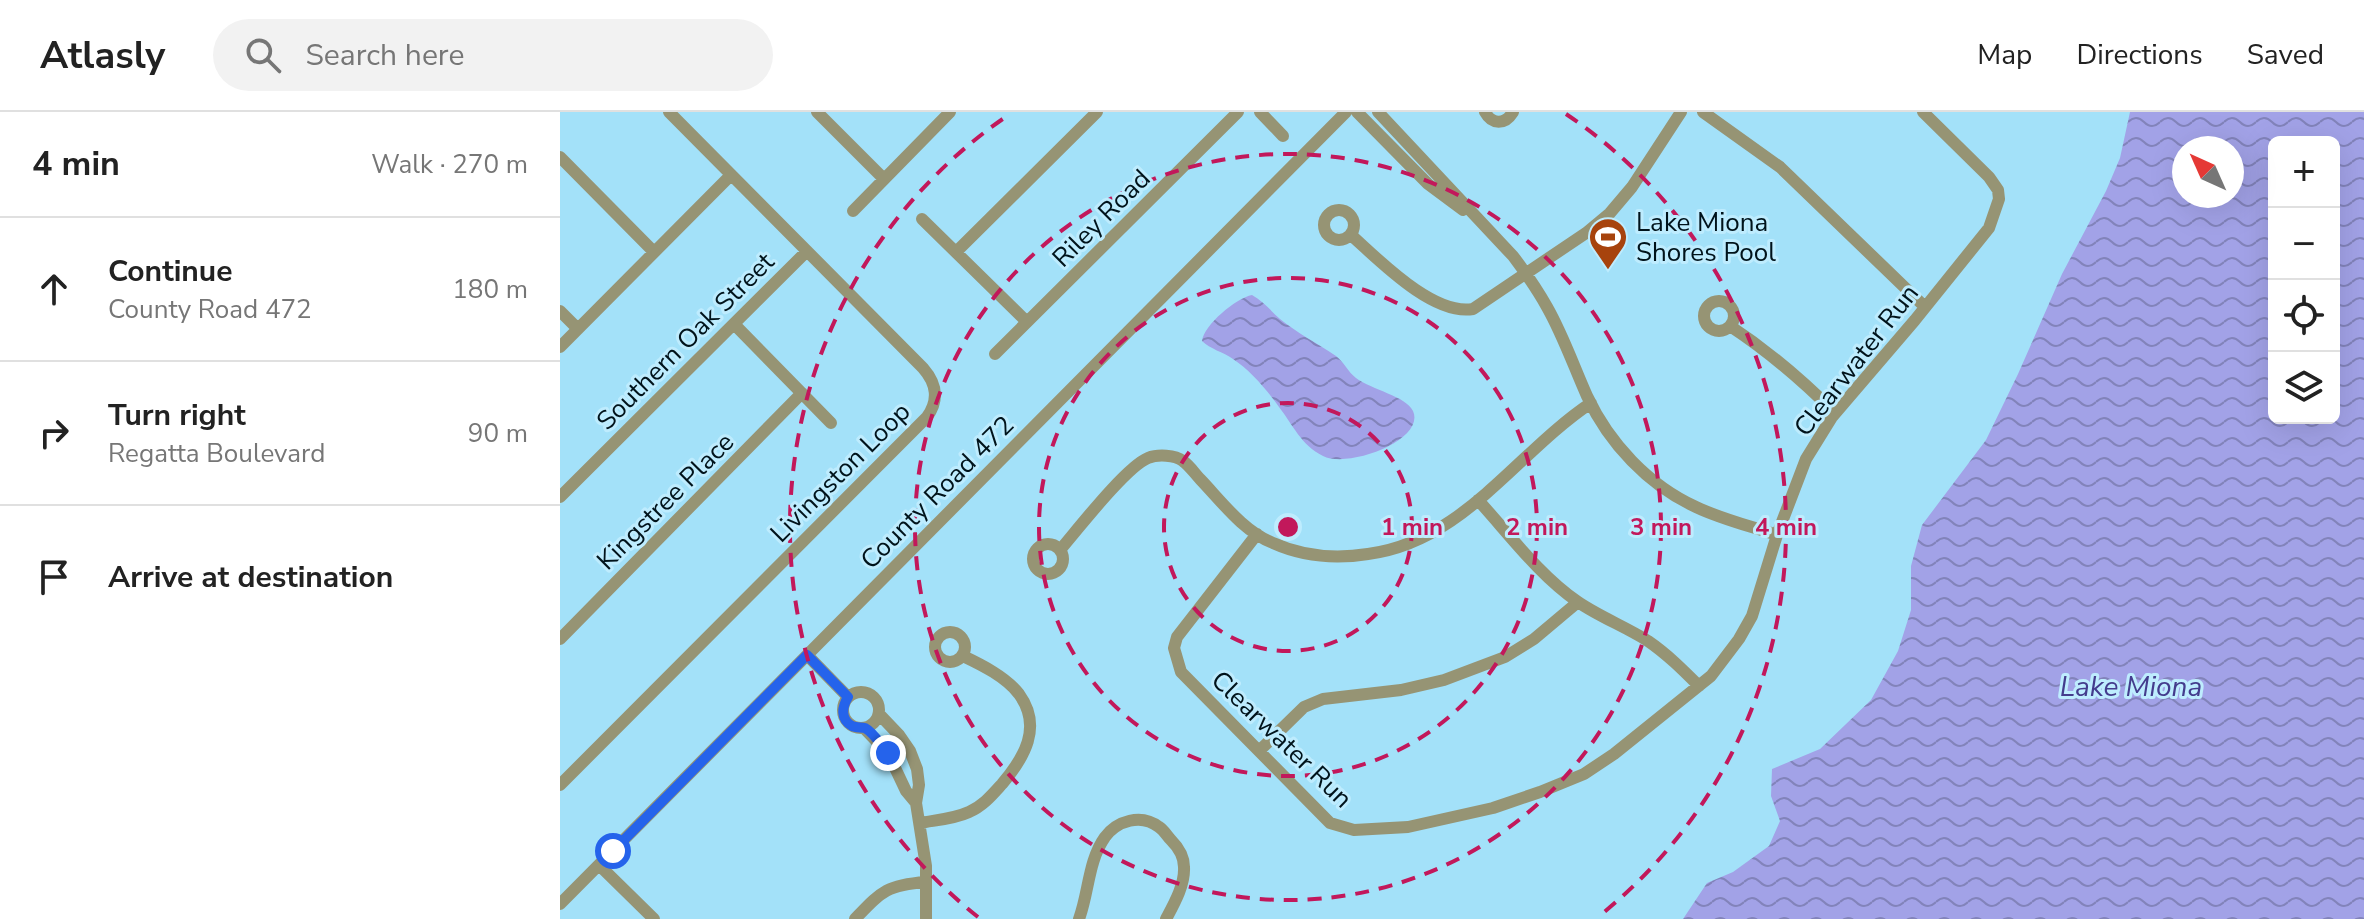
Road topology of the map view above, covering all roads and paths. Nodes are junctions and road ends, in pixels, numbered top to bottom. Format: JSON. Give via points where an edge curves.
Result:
{"nodes":[{"id":1,"x":669,"y":112,"type":"edge"},
{"id":2,"x":817,"y":112,"type":"edge"},
{"id":3,"x":950,"y":112,"type":"edge"},
{"id":4,"x":1097,"y":112,"type":"edge"},
{"id":5,"x":1238,"y":112,"type":"edge"},
{"id":6,"x":1260,"y":112,"type":"edge"},
{"id":7,"x":1346,"y":112,"type":"edge"},
{"id":8,"x":1357,"y":112,"type":"edge"},
{"id":9,"x":1378,"y":112,"type":"edge"},
{"id":10,"x":1485,"y":112,"type":"edge"},
{"id":11,"x":1513,"y":112,"type":"edge"},
{"id":12,"x":1681,"y":112,"type":"edge"},
{"id":13,"x":1703,"y":112,"type":"edge"},
{"id":14,"x":1923,"y":112,"type":"edge"},
{"id":15,"x":1283,"y":136,"type":"dead end"},
{"id":16,"x":560,"y":157,"type":"edge"},
{"id":17,"x":731,"y":175,"type":"junction"},
{"id":18,"x":884,"y":179,"type":"junction"},
{"id":19,"x":853,"y":211,"type":"dead end"},
{"id":20,"x":922,"y":219,"type":"dead end"},
{"id":21,"x":1479,"y":220,"type":"junction"},
{"id":22,"x":1351,"y":235,"type":"dead end"},
{"id":23,"x":807,"y":251,"type":"junction"},
{"id":24,"x":654,"y":252,"type":"junction"},
{"id":25,"x":956,"y":252,"type":"junction"},
{"id":26,"x":1525,"y":273,"type":"junction"},
{"id":27,"x":1925,"y":307,"type":"junction"},
{"id":28,"x":560,"y":311,"type":"edge"},
{"id":29,"x":1027,"y":322,"type":"junction"},
{"id":30,"x":734,"y":324,"type":"junction"},
{"id":31,"x":1730,"y":326,"type":"dead end"},
{"id":32,"x":578,"y":329,"type":"junction"},
{"id":33,"x":560,"y":347,"type":"edge"},
{"id":34,"x":995,"y":354,"type":"dead end"},
{"id":35,"x":802,"y":393,"type":"junction"},
{"id":36,"x":1591,"y":403,"type":"junction"},
{"id":37,"x":1835,"y":413,"type":"junction"},
{"id":38,"x":831,"y":423,"type":"dead end"},
{"id":39,"x":560,"y":497,"type":"edge"},
{"id":40,"x":1478,"y":500,"type":"junction"},
{"id":41,"x":1257,"y":534,"type":"junction"},
{"id":42,"x":1777,"y":535,"type":"junction"},
{"id":43,"x":1060,"y":550,"type":"dead end"},
{"id":44,"x":1578,"y":602,"type":"junction"},
{"id":45,"x":560,"y":639,"type":"edge"},
{"id":46,"x":807,"y":655,"type":"junction"},
{"id":47,"x":963,"y":656,"type":"dead end"},
{"id":48,"x":1699,"y":686,"type":"junction"},
{"id":49,"x":848,"y":697,"type":"junction"},
{"id":50,"x":879,"y":714,"type":"junction"},
{"id":51,"x":864,"y":728,"type":"junction"},
{"id":52,"x":901,"y":738,"type":"junction"},
{"id":53,"x":885,"y":749,"type":"junction"},
{"id":54,"x":1259,"y":751,"type":"junction"},
{"id":55,"x":560,"y":785,"type":"edge"},
{"id":56,"x":916,"y":803,"type":"junction"},
{"id":57,"x":920,"y":823,"type":"junction"},
{"id":58,"x":599,"y":865,"type":"junction"},
{"id":59,"x":926,"y":882,"type":"junction"},
{"id":60,"x":560,"y":904,"type":"edge"},
{"id":61,"x":654,"y":919,"type":"edge"},
{"id":62,"x":855,"y":919,"type":"edge"},
{"id":63,"x":926,"y":919,"type":"edge"},
{"id":64,"x":1079,"y":919,"type":"edge"},
{"id":65,"x":1166,"y":919,"type":"edge"}],
"edges":[{"from":1,"to":17,"type":"street","name":"Livingston Loop"},
{"from":2,"to":18,"type":"street"},
{"from":3,"to":18,"type":"street"},
{"from":4,"to":25,"type":"street"},
{"from":5,"to":29,"type":"street","name":"Riley Road"},
{"from":6,"to":15,"type":"street"},
{"from":7,"to":46,"type":"street","name":"County Road 472"},
{"from":8,"to":21,"type":"street","via":[[1428,184]]},
{"from":9,"to":21,"type":"street"},
{"from":10,"to":11,"type":"street","via":[[1497,122]]},
{"from":12,"to":26,"type":"street","via":[[1610,213]]},
{"from":13,"to":27,"type":"street","via":[[1780,167]]},
{"from":14,"to":27,"type":"street","name":"Clearwater Run","via":[[1989,177],[1999,199],[1989,228]]},
{"from":16,"to":24,"type":"street"},
{"from":17,"to":23,"type":"street","name":"Livingston Loop"},
{"from":17,"to":24,"type":"street"},
{"from":18,"to":19,"type":"street"},
{"from":20,"to":25,"type":"street"},
{"from":21,"to":26,"type":"street"},
{"from":22,"to":26,"type":"street","via":[[1440,305],[1463,311],[1486,302]]},
{"from":23,"to":30,"type":"street","name":"Southern Oak Street"},
{"from":23,"to":55,"type":"street","name":"Livingston Loop","via":[[930,375],[933,409]]},
{"from":24,"to":32,"type":"street"},
{"from":25,"to":29,"type":"street"},
{"from":26,"to":36,"type":"street","via":[[1548,308]]},
{"from":27,"to":37,"type":"street","name":"Clearwater Run"},
{"from":28,"to":32,"type":"street"},
{"from":29,"to":34,"type":"street","name":"Riley Road"},
{"from":30,"to":35,"type":"street"},
{"from":30,"to":39,"type":"street","name":"Southern Oak Street"},
{"from":31,"to":37,"type":"street","via":[[1804,382]]},
{"from":32,"to":33,"type":"street"},
{"from":35,"to":38,"type":"street"},
{"from":35,"to":45,"type":"street","name":"Kingstree Place"},
{"from":36,"to":40,"type":"street"},
{"from":36,"to":42,"type":"street","via":[[1627,456],[1650,479],[1695,507]]},
{"from":37,"to":42,"type":"street","name":"Clearwater Run","via":[[1806,459]]},
{"from":40,"to":41,"type":"street","via":[[1420,541],[1369,554],[1315,556]]},
{"from":40,"to":44,"type":"street"},
{"from":41,"to":43,"type":"street","via":[[1183,461],[1160,456],[1132,468]]},
{"from":41,"to":54,"type":"street","name":"Clearwater Run","via":[[1177,637],[1174,648],[1181,672]]},
{"from":42,"to":48,"type":"street","name":"Clearwater Run","via":[[1752,616],[1722,664]]},
{"from":44,"to":48,"type":"street","via":[[1647,641]]},
{"from":44,"to":54,"type":"street","via":[[1505,657],[1444,680],[1323,699],[1304,707]]},
{"from":46,"to":49,"type":"street"},
{"from":46,"to":58,"type":"street","name":"County Road 472"},
{"from":47,"to":57,"type":"street","via":[[1018,693],[1028,715],[1028,742],[1017,766],[980,806]]},
{"from":48,"to":54,"type":"street","name":"Clearwater Run","via":[[1584,774],[1493,808],[1408,827],[1354,830],[1330,823]]},
{"from":49,"to":50,"type":"street","via":[[870,694]]},
{"from":49,"to":51,"type":"street","via":[[845,718],[853,727]]},
{"from":50,"to":51,"type":"street"},
{"from":50,"to":52,"type":"street"},
{"from":51,"to":53,"type":"street"},
{"from":52,"to":53,"type":"street"},
{"from":52,"to":56,"type":"street","via":[[917,769]]},
{"from":53,"to":56,"type":"street"},
{"from":56,"to":57,"type":"street"},
{"from":57,"to":59,"type":"street"},
{"from":58,"to":60,"type":"street","name":"County Road 472"},
{"from":58,"to":61,"type":"street"},
{"from":59,"to":62,"type":"street","via":[[888,888]]},
{"from":59,"to":63,"type":"street"},
{"from":64,"to":65,"type":"street","via":[[1100,845],[1116,826],[1137,819],[1158,826],[1182,855],[1184,875]]}]}
